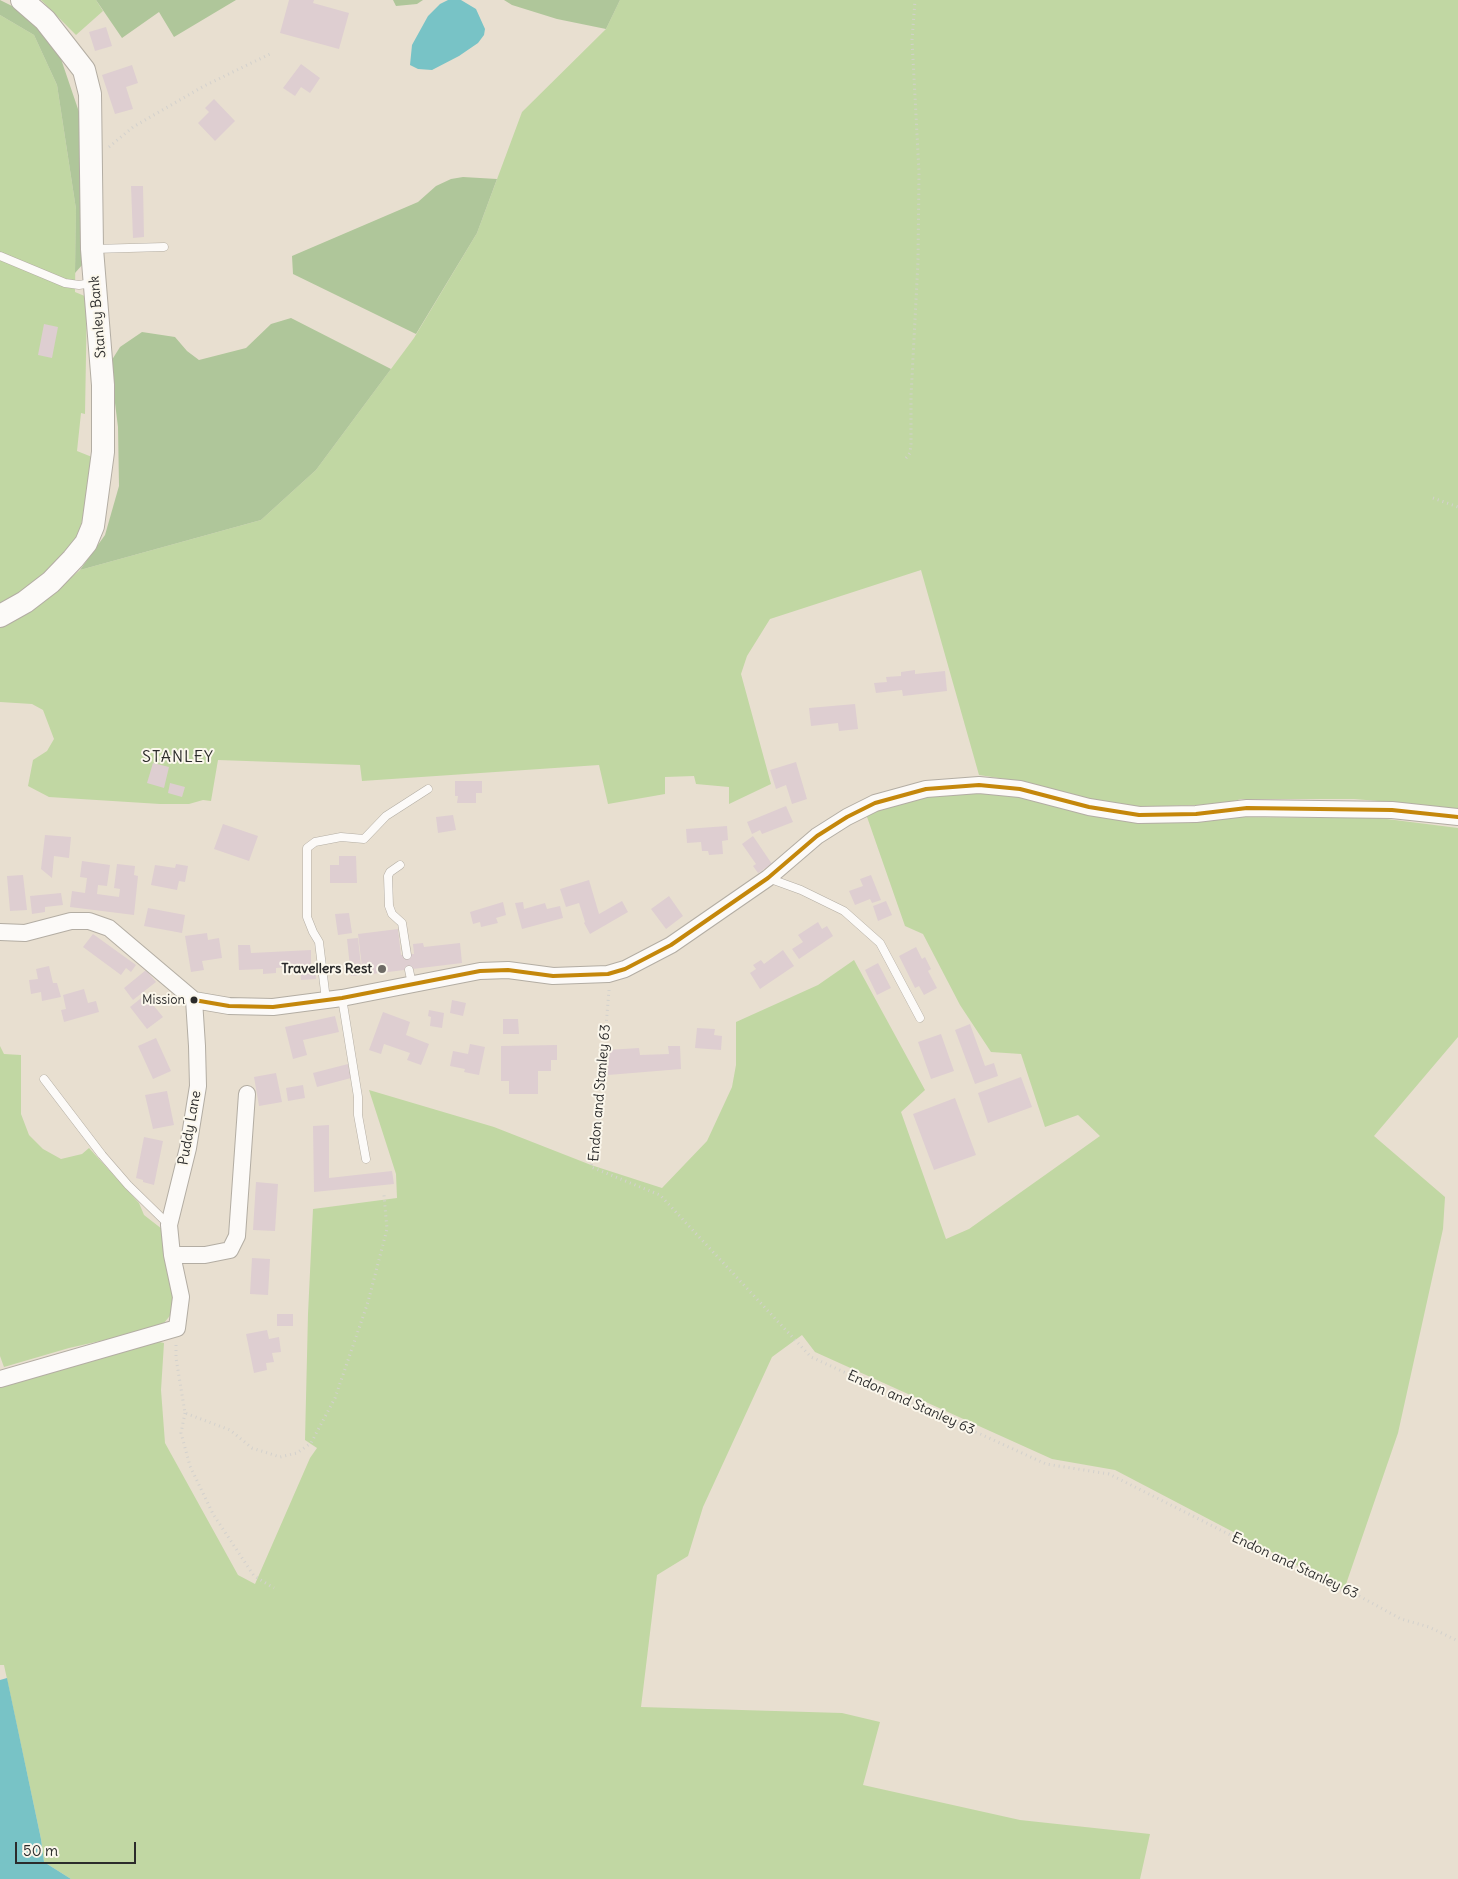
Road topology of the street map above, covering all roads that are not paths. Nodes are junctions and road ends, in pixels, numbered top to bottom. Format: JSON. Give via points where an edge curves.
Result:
{"nodes":[{"id":1,"x":22,"y":0,"type":"edge"},
{"id":2,"x":164,"y":247,"type":"dead end"},
{"id":3,"x":92,"y":248,"type":"junction"},
{"id":4,"x":0,"y":256,"type":"edge"},
{"id":5,"x":95,"y":283,"type":"junction"},
{"id":6,"x":0,"y":616,"type":"edge"},
{"id":7,"x":428,"y":789,"type":"dead end"},
{"id":8,"x":1458,"y":817,"type":"edge"},
{"id":9,"x":400,"y":865,"type":"dead end"},
{"id":10,"x":768,"y":878,"type":"junction"},
{"id":11,"x":0,"y":932,"type":"edge"},
{"id":12,"x":407,"y":954,"type":"dead end"},
{"id":13,"x":342,"y":998,"type":"junction"},
{"id":14,"x":194,"y":1000,"type":"junction"},
{"id":15,"x":326,"y":1000,"type":"junction"},
{"id":16,"x":920,"y":1018,"type":"dead end"},
{"id":17,"x":44,"y":1079,"type":"dead end"},
{"id":18,"x":247,"y":1094,"type":"dead end"},
{"id":19,"x":366,"y":1159,"type":"dead end"},
{"id":20,"x":169,"y":1225,"type":"junction"},
{"id":21,"x":172,"y":1255,"type":"junction"},
{"id":22,"x":0,"y":1379,"type":"edge"}],
"edges":[{"from":1,"to":3,"type":"street","name":"Stanley Bank","via":[[45,20],[84,70],[90,94]]},
{"from":2,"to":3,"type":"lane"},
{"from":3,"to":5,"type":"street","name":"Stanley Bank"},
{"from":4,"to":5,"type":"lane","via":[[65,283]]},
{"from":5,"to":6,"type":"street","name":"Stanley Bank","via":[[103,385],[103,433],[93,526],[78,554],[56,576],[25,602]]},
{"from":7,"to":15,"type":"lane","via":[[386,816],[364,839],[341,836],[316,842],[307,848],[307,917],[319,942]]},
{"from":8,"to":10,"type":"street","via":[[1392,810],[1248,808],[1196,814],[1139,815],[1089,807],[1020,789],[979,785],[926,789],[875,803],[847,816],[817,836]]},
{"from":9,"to":12,"type":"lane","via":[[388,876],[389,906],[402,924]]},
{"from":10,"to":13,"type":"street","via":[[671,944],[608,974],[553,976],[508,970],[411,977]]},
{"from":10,"to":16,"type":"lane","via":[[844,911],[880,943]]},
{"from":11,"to":14,"type":"street","via":[[25,934],[71,921],[89,921],[109,928]]},
{"from":13,"to":15,"type":"street"},
{"from":13,"to":19,"type":"lane"},
{"from":14,"to":15,"type":"street","via":[[264,1007]]},
{"from":14,"to":20,"type":"street","name":"Puddy Lane","via":[[198,1086],[188,1148]]},
{"from":17,"to":20,"type":"lane","via":[[102,1155]]},
{"from":18,"to":21,"type":"street","via":[[237,1236],[230,1250],[205,1255]]},
{"from":20,"to":21,"type":"street","name":"Puddy Lane"},
{"from":21,"to":22,"type":"street","name":"Puddy Lane","via":[[181,1297],[177,1328]]}]}
